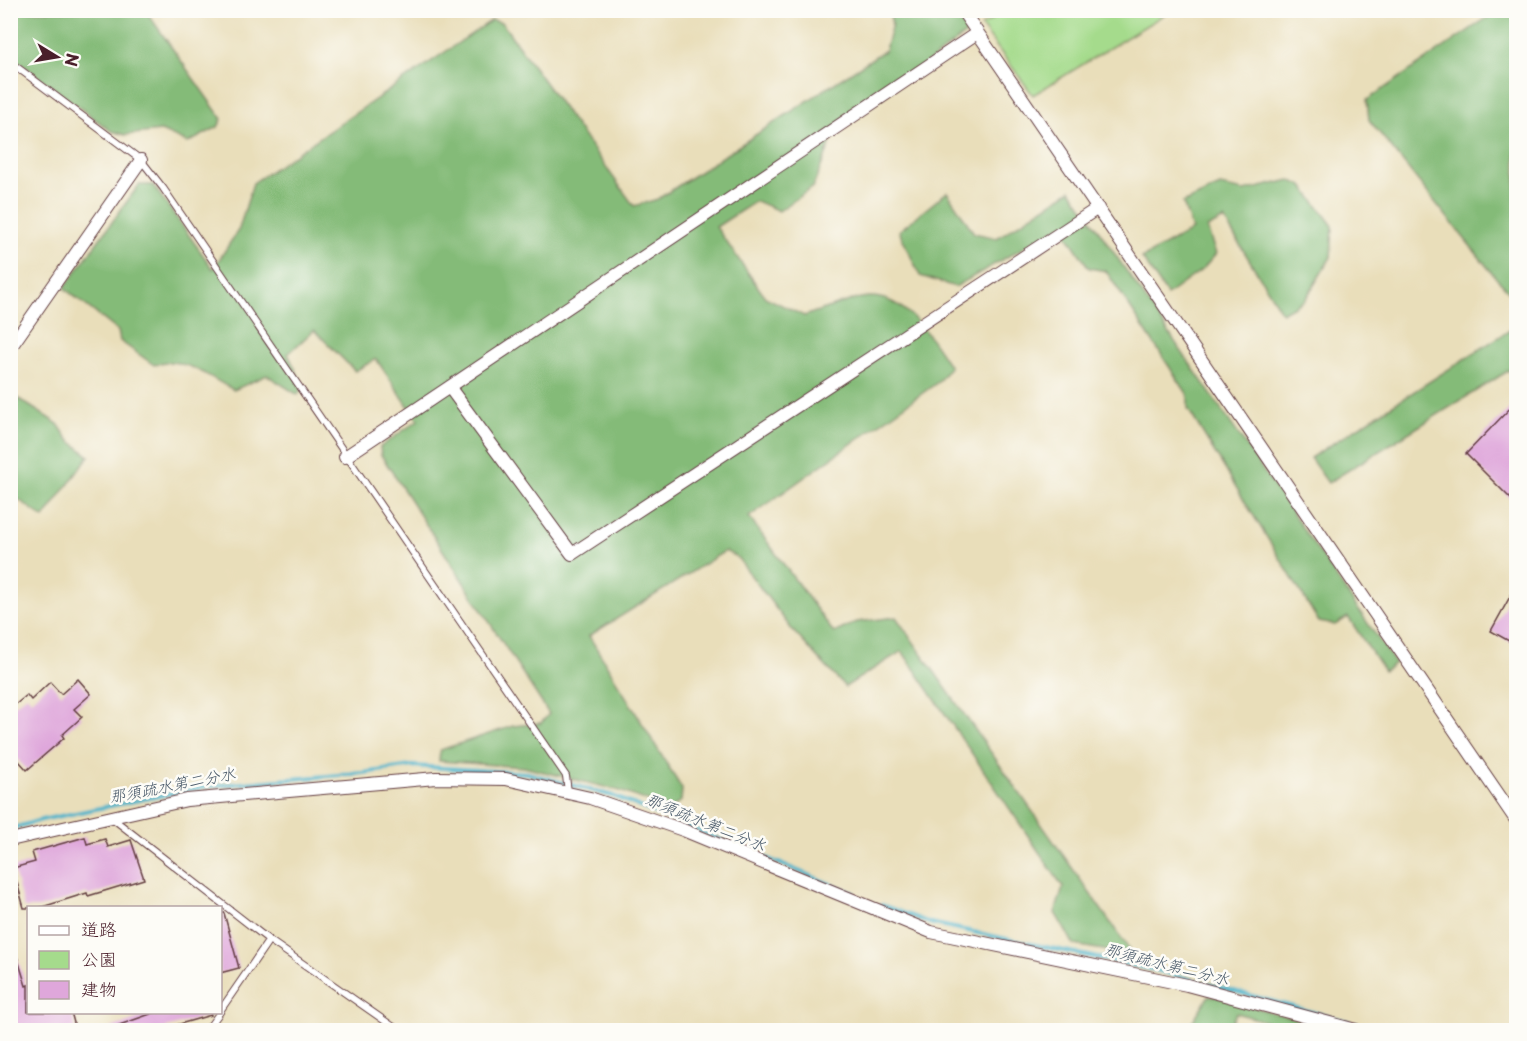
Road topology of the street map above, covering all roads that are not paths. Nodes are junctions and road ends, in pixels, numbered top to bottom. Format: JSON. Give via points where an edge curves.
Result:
{"nodes":[{"id":1,"x":962,"y":10,"type":"edge"},
{"id":2,"x":977,"y":33,"type":"junction"},
{"id":3,"x":10,"y":62,"type":"edge"},
{"id":4,"x":141,"y":160,"type":"junction"},
{"id":5,"x":1098,"y":208,"type":"junction"},
{"id":6,"x":10,"y":348,"type":"edge"},
{"id":7,"x":450,"y":388,"type":"junction"},
{"id":8,"x":345,"y":457,"type":"junction"},
{"id":9,"x":568,"y":792,"type":"junction"},
{"id":10,"x":110,"y":816,"type":"junction"},
{"id":11,"x":1516,"y":820,"type":"edge"},
{"id":12,"x":10,"y":840,"type":"edge"},
{"id":13,"x":269,"y":940,"type":"junction"},
{"id":14,"x":222,"y":1009,"type":"edge"},
{"id":15,"x":219,"y":1014,"type":"edge"},
{"id":16,"x":207,"y":1030,"type":"edge"},
{"id":17,"x":398,"y":1030,"type":"edge"},
{"id":18,"x":1356,"y":1030,"type":"edge"}],
"edges":[{"from":1,"to":2,"type":"street"},
{"from":2,"to":5,"type":"street"},
{"from":2,"to":7,"type":"street"},
{"from":3,"to":4,"type":"lane"},
{"from":4,"to":6,"type":"street"},
{"from":4,"to":8,"type":"lane"},
{"from":5,"to":7,"type":"street","via":[[572,554]]},
{"from":5,"to":11,"type":"street"},
{"from":7,"to":8,"type":"street"},
{"from":8,"to":9,"type":"lane","via":[[566,776]]},
{"from":9,"to":10,"type":"street","via":[[506,779],[436,778],[187,800]]},
{"from":9,"to":18,"type":"street","via":[[683,830],[932,932],[1187,985]]},
{"from":10,"to":12,"type":"street"},
{"from":10,"to":13,"type":"lane"},
{"from":13,"to":14,"type":"lane"},
{"from":13,"to":17,"type":"lane"},
{"from":15,"to":16,"type":"lane"}]}
